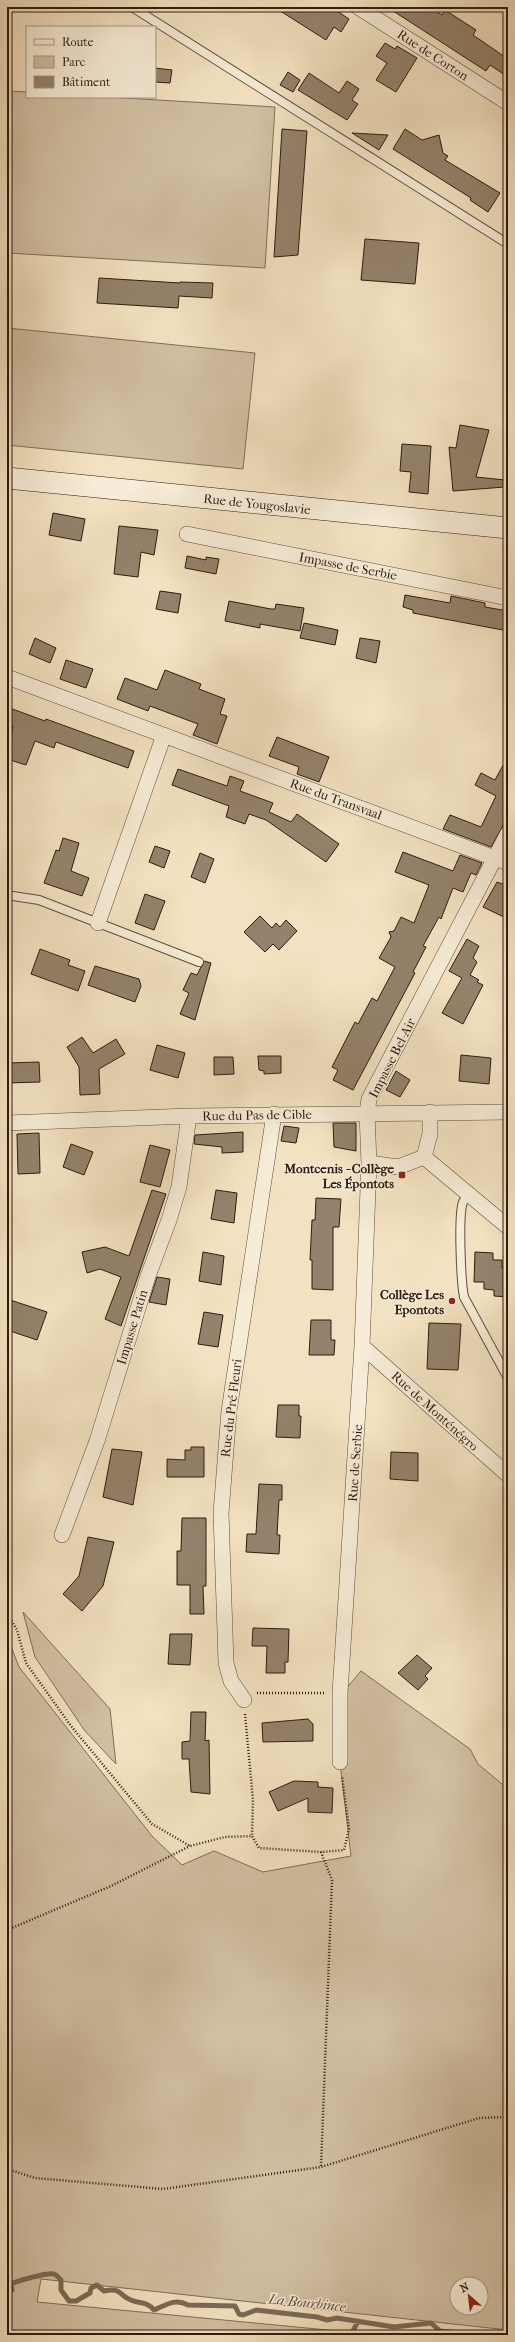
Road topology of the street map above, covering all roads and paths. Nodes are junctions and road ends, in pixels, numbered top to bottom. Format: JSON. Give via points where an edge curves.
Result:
{"nodes":[{"id":1,"x":132,"y":7,"type":"edge"},
{"id":2,"x":358,"y":7,"type":"edge"},
{"id":3,"x":508,"y":103,"type":"edge"},
{"id":4,"x":508,"y":244,"type":"edge"},
{"id":5,"x":7,"y":478,"type":"edge"},
{"id":6,"x":508,"y":528,"type":"edge"},
{"id":7,"x":187,"y":534,"type":"dead end"},
{"id":8,"x":508,"y":598,"type":"edge"},
{"id":9,"x":7,"y":677,"type":"edge"},
{"id":10,"x":164,"y":735,"type":"junction"},
{"id":11,"x":508,"y":832,"type":"edge"},
{"id":12,"x":501,"y":861,"type":"edge"},
{"id":13,"x":13,"y":896,"type":"dead end"},
{"id":14,"x":98,"y":923,"type":"junction"},
{"id":15,"x":198,"y":962,"type":"dead end"},
{"id":16,"x":430,"y":1112,"type":"junction"},
{"id":17,"x":508,"y":1112,"type":"edge"},
{"id":18,"x":366,"y":1113,"type":"junction"},
{"id":19,"x":274,"y":1114,"type":"junction"},
{"id":20,"x":189,"y":1116,"type":"junction"},
{"id":21,"x":7,"y":1123,"type":"edge"},
{"id":22,"x":424,"y":1157,"type":"junction"},
{"id":23,"x":369,"y":1163,"type":"junction"},
{"id":24,"x":469,"y":1194,"type":"junction"},
{"id":25,"x":508,"y":1227,"type":"edge"},
{"id":26,"x":362,"y":1346,"type":"junction"},
{"id":27,"x":508,"y":1378,"type":"edge"},
{"id":28,"x":508,"y":1475,"type":"edge"},
{"id":29,"x":62,"y":1535,"type":"dead end"},
{"id":30,"x":7,"y":1613,"type":"edge"},
{"id":31,"x":340,"y":1693,"type":"junction"},
{"id":32,"x":244,"y":1700,"type":"junction"},
{"id":33,"x":340,"y":1762,"type":"joint"},
{"id":34,"x":252,"y":1836,"type":"junction"},
{"id":35,"x":190,"y":1846,"type":"junction"},
{"id":36,"x":321,"y":1852,"type":"junction"},
{"id":37,"x":7,"y":1930,"type":"edge"},
{"id":38,"x":508,"y":2120,"type":"edge"},
{"id":39,"x":321,"y":2167,"type":"junction"},
{"id":40,"x":7,"y":2169,"type":"edge"}],
"edges":[{"from":1,"to":4,"type":"lane"},
{"from":2,"to":3,"type":"street","name":"Rue de Corton"},
{"from":5,"to":6,"type":"main road","name":"Rue de Yougoslavie"},
{"from":7,"to":8,"type":"street","name":"Impasse de Serbie"},
{"from":9,"to":10,"type":"street","name":"Rue du Transvaal"},
{"from":10,"to":12,"type":"street","name":"Rue du Transvaal"},
{"from":10,"to":14,"type":"street"},
{"from":11,"to":12,"type":"street","name":"Impasse Bel-Air"},
{"from":12,"to":18,"type":"street","name":"Impasse Bel-Air","via":[[370,1099]]},
{"from":13,"to":14,"type":"lane","via":[[39,900]]},
{"from":14,"to":15,"type":"lane"},
{"from":16,"to":17,"type":"street","name":"Rue du Pas de Cible"},
{"from":16,"to":18,"type":"street","name":"Rue du Pas de Cible"},
{"from":16,"to":22,"type":"street","via":[[430,1134]]},
{"from":18,"to":19,"type":"street","name":"Rue du Pas de Cible"},
{"from":18,"to":23,"type":"street","name":"Impasse Bel-Air"},
{"from":19,"to":20,"type":"street","name":"Rue du Pas de Cible"},
{"from":19,"to":32,"type":"street","name":"Rue du Pré Fleuri","via":[[229,1411],[221,1513],[226,1663],[231,1681]]},
{"from":20,"to":21,"type":"street","name":"Rue du Pas de Cible"},
{"from":20,"to":29,"type":"street","name":"Impasse Patin","via":[[179,1187],[169,1220],[148,1276],[97,1441]]},
{"from":22,"to":23,"type":"street","via":[[398,1167]]},
{"from":22,"to":24,"type":"street"},
{"from":23,"to":26,"type":"street","name":"Rue de Serbie"},
{"from":24,"to":25,"type":"street"},
{"from":24,"to":27,"type":"lane","via":[[463,1202],[461,1223],[464,1297]]},
{"from":26,"to":28,"type":"street","name":"Rue de Monténégro"},
{"from":26,"to":31,"type":"street","name":"Rue de Serbie"},
{"from":30,"to":35,"type":"path","via":[[17,1630],[26,1663],[71,1726],[152,1824]]},
{"from":31,"to":32,"type":"path","via":[[254,1693]]},
{"from":31,"to":33,"type":"street","name":"Rue de Serbie"},
{"from":32,"to":34,"type":"path","via":[[253,1800]]},
{"from":33,"to":36,"type":"path","via":[[350,1829],[344,1850]]},
{"from":34,"to":35,"type":"path","via":[[225,1837]]},
{"from":34,"to":36,"type":"path","via":[[259,1848]]},
{"from":35,"to":37,"type":"path","via":[[111,1886]]},
{"from":36,"to":39,"type":"path","via":[[332,1880]]},
{"from":38,"to":39,"type":"path","via":[[504,2117],[479,2118]]},
{"from":39,"to":40,"type":"path","via":[[163,2189],[35,2178]]}]}
